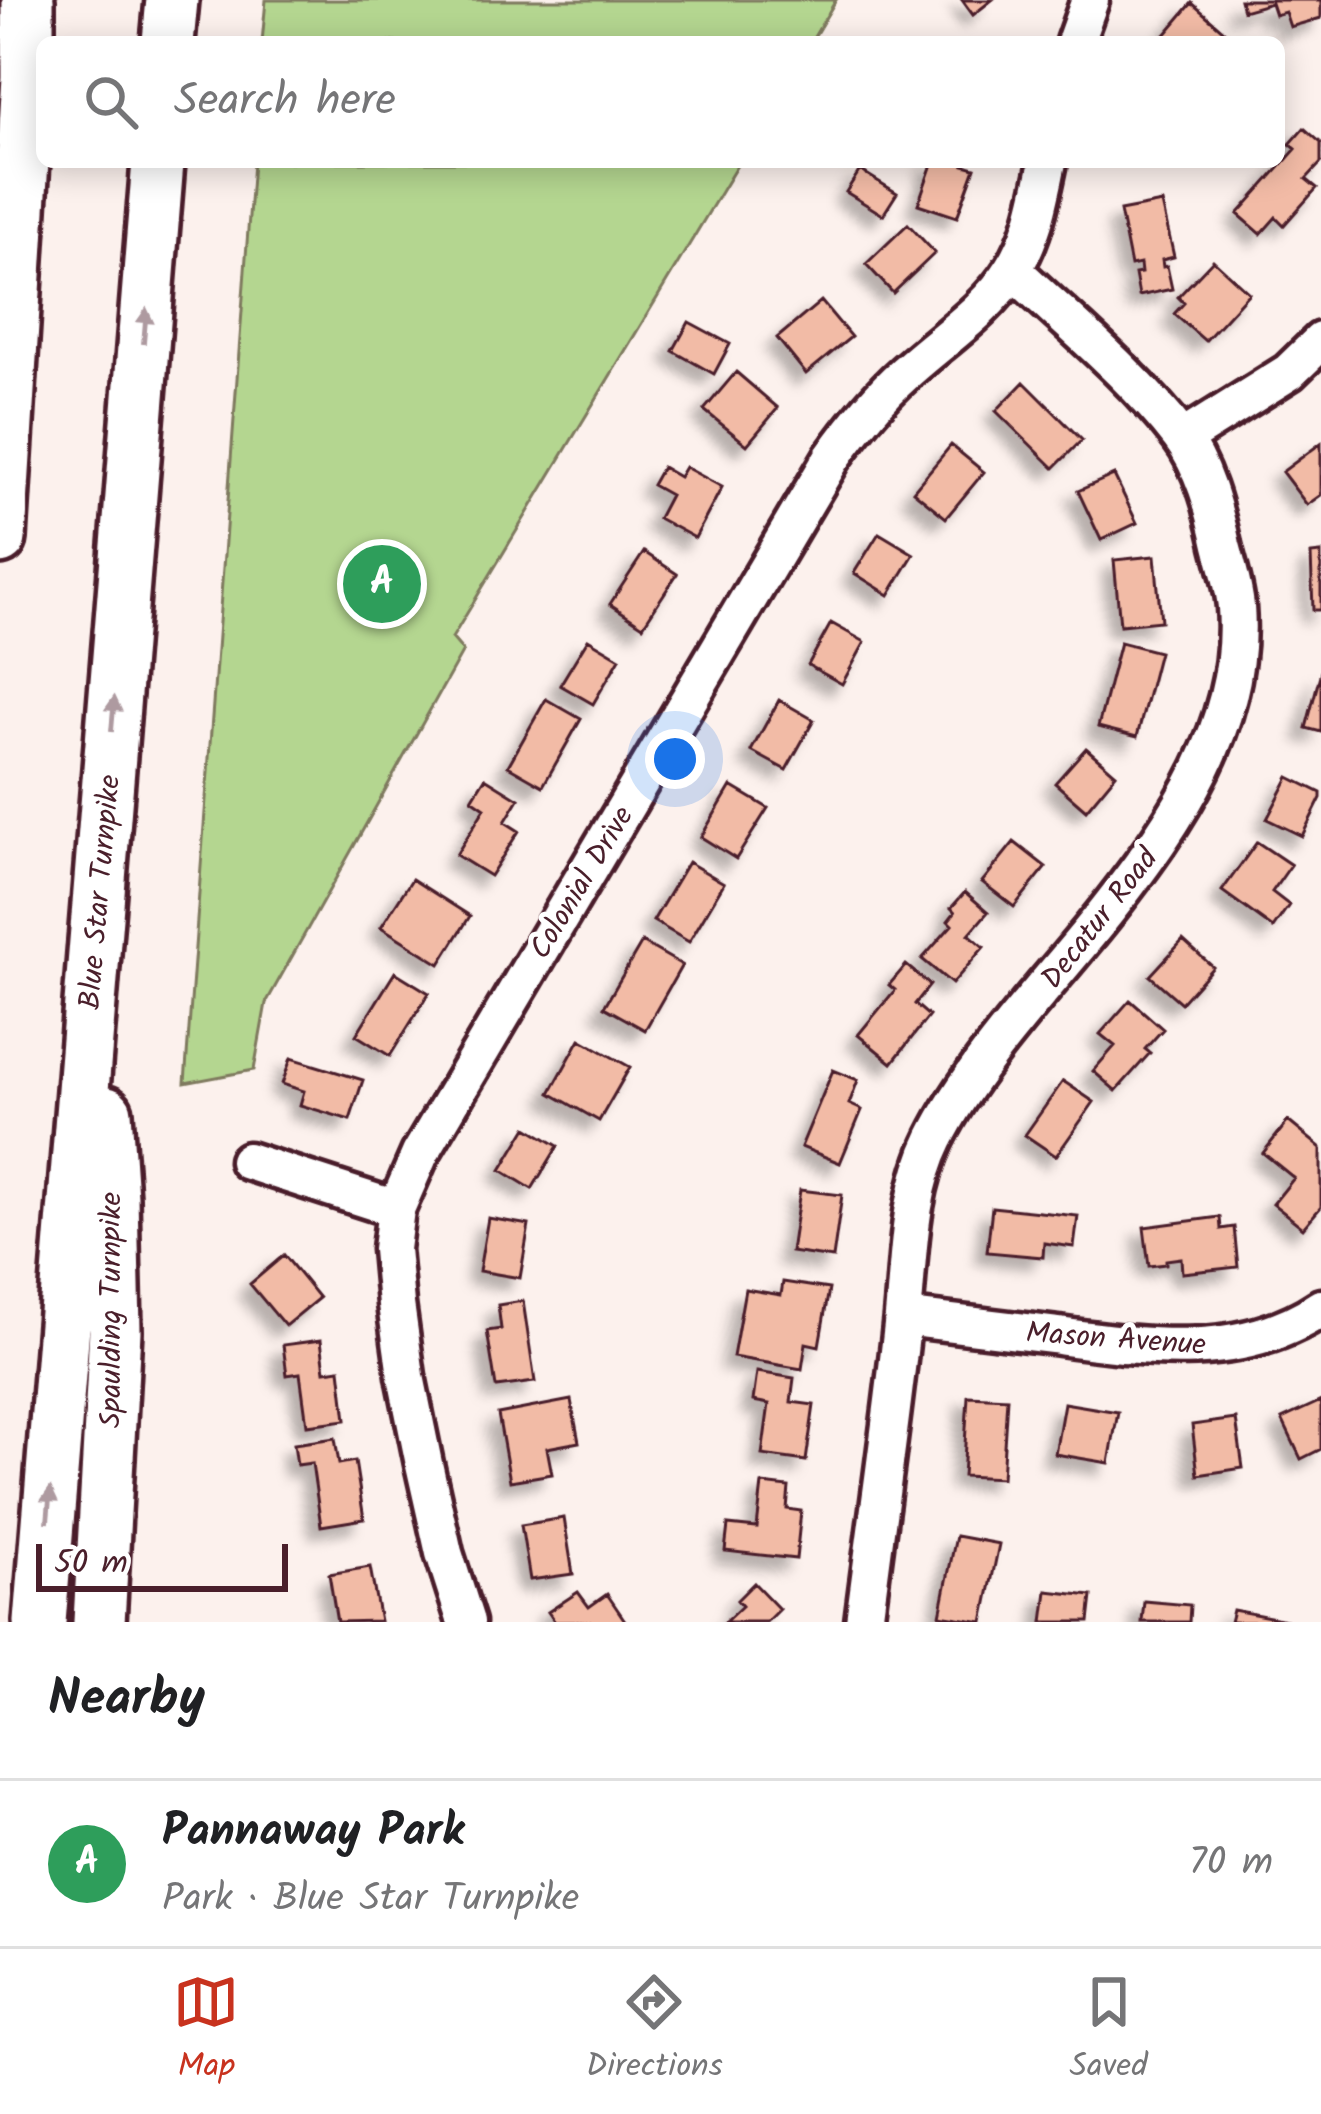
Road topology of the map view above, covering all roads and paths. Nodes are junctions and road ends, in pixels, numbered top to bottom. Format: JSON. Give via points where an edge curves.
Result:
{"nodes":[{"id":1,"x":28,"y":0,"type":"edge"},
{"id":2,"x":172,"y":0,"type":"edge"},
{"id":3,"x":1090,"y":0,"type":"edge"},
{"id":4,"x":169,"y":36,"type":"edge"},
{"id":5,"x":1078,"y":36,"type":"edge"},
{"id":6,"x":158,"y":168,"type":"edge"},
{"id":7,"x":1047,"y":168,"type":"edge"},
{"id":8,"x":1013,"y":269,"type":"junction"},
{"id":9,"x":1321,"y":341,"type":"edge"},
{"id":10,"x":1182,"y":439,"type":"junction"},
{"id":11,"x":0,"y":538,"type":"edge"},
{"id":12,"x":90,"y":998,"type":"junction"},
{"id":13,"x":248,"y":1160,"type":"dead end"},
{"id":14,"x":396,"y":1209,"type":"junction"},
{"id":15,"x":1321,"y":1308,"type":"edge"},
{"id":16,"x":903,"y":1317,"type":"junction"},
{"id":17,"x":40,"y":1622,"type":"edge"},
{"id":18,"x":99,"y":1622,"type":"edge"},
{"id":19,"x":466,"y":1622,"type":"edge"},
{"id":20,"x":864,"y":1622,"type":"edge"}],
"edges":[{"from":1,"to":11,"type":"highway"},
{"from":2,"to":4,"type":"highway"},
{"from":3,"to":5,"type":"street"},
{"from":12,"to":6,"type":"highway","name":"Blue Star Turnpike","one_way":true},
{"from":7,"to":8,"type":"street","name":"Colonial Drive","via":[[1030,237]]},
{"from":8,"to":10,"type":"street","name":"Decatur Road"},
{"from":8,"to":14,"type":"street","name":"Colonial Drive","via":[[866,410],[832,458],[419,1154]]},
{"from":9,"to":10,"type":"street","via":[[1289,372]]},
{"from":10,"to":16,"type":"street","name":"Decatur Road","via":[[1216,519],[1236,606],[1221,720],[1199,778],[1164,834],[933,1141],[910,1232]]},
{"from":17,"to":12,"type":"highway","name":"Blue Star Turnpike","one_way":true},
{"from":12,"to":18,"type":"highway","name":"Spaulding Turnpike","via":[[106,1113],[116,1331]]},
{"from":13,"to":14,"type":"street"},
{"from":14,"to":19,"type":"street","name":"Colonial Drive","via":[[391,1250],[406,1376]]},
{"from":15,"to":16,"type":"street","name":"Mason Avenue","via":[[1268,1336],[1172,1348]]},
{"from":16,"to":20,"type":"street","name":"Decatur Road"}]}
